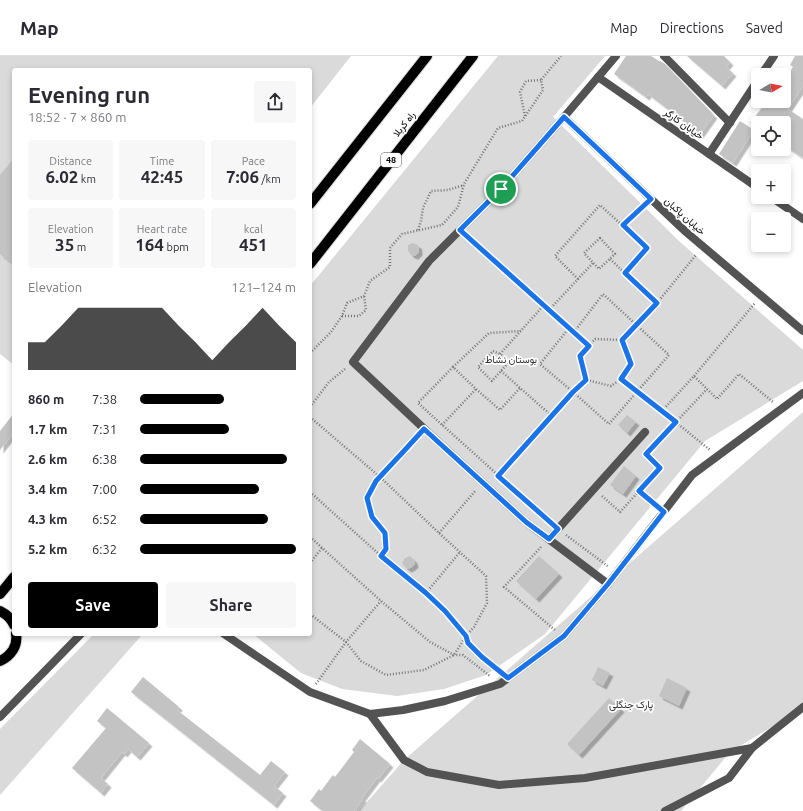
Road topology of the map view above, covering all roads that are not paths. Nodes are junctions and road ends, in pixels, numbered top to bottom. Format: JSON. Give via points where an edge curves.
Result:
{"nodes":[{"id":1,"x":427,"y":56,"type":"edge"},
{"id":2,"x":473,"y":56,"type":"edge"},
{"id":3,"x":616,"y":56,"type":"edge"},
{"id":4,"x":664,"y":56,"type":"edge"},
{"id":5,"x":771,"y":57,"type":"edge"},
{"id":6,"x":765,"y":68,"type":"edge"},
{"id":7,"x":598,"y":77,"type":"junction"},
{"id":8,"x":751,"y":91,"type":"edge"},
{"id":9,"x":564,"y":117,"type":"junction"},
{"id":10,"x":730,"y":123,"type":"junction"},
{"id":11,"x":709,"y":154,"type":"junction"},
{"id":12,"x":751,"y":183,"type":"edge"},
{"id":13,"x":312,"y":201,"type":"edge"},
{"id":14,"x":781,"y":204,"type":"edge"},
{"id":15,"x":803,"y":219,"type":"edge"},
{"id":16,"x":312,"y":261,"type":"edge"},
{"id":17,"x":803,"y":330,"type":"edge"},
{"id":18,"x":803,"y":393,"type":"edge"},
{"id":19,"x":645,"y":432,"type":"dead end"},
{"id":20,"x":549,"y":539,"type":"junction"},
{"id":21,"x":12,"y":579,"type":"edge"},
{"id":22,"x":608,"y":584,"type":"junction"},
{"id":23,"x":0,"y":594,"type":"edge"},
{"id":24,"x":0,"y":611,"type":"edge"},
{"id":25,"x":12,"y":621,"type":"edge"},
{"id":26,"x":18,"y":636,"type":"edge"},
{"id":27,"x":79,"y":636,"type":"edge"},
{"id":28,"x":227,"y":636,"type":"edge"},
{"id":29,"x":0,"y":662,"type":"edge"},
{"id":30,"x":803,"y":707,"type":"edge"},
{"id":31,"x":370,"y":714,"type":"junction"},
{"id":32,"x":0,"y":717,"type":"edge"},
{"id":33,"x":752,"y":748,"type":"junction"},
{"id":34,"x":665,"y":811,"type":"edge"}],
"edges":[{"from":1,"to":13,"type":"main road"},
{"from":2,"to":16,"type":"main road","name":"راه کربلا","number":"48"},
{"from":3,"to":7,"type":"street"},
{"from":4,"to":10,"type":"street"},
{"from":5,"to":6,"type":"street"},
{"from":7,"to":9,"type":"street"},
{"from":7,"to":11,"type":"street","name":"خیابان کارگر"},
{"from":8,"to":10,"type":"street"},
{"from":9,"to":17,"type":"street","name":"خیابان پاکبان","via":[[686,232]]},
{"from":9,"to":20,"type":"street","via":[[501,189],[429,261],[353,362],[526,522]]},
{"from":10,"to":11,"type":"street"},
{"from":11,"to":12,"type":"street","name":"خیابان کارگر"},
{"from":14,"to":15,"type":"street"},
{"from":18,"to":22,"type":"street","via":[[692,475]]},
{"from":19,"to":20,"type":"street"},
{"from":20,"to":22,"type":"street"},
{"from":21,"to":23,"type":"main road"},
{"from":22,"to":31,"type":"street","via":[[564,636],[500,684],[445,701]]},
{"from":24,"to":25,"type":"main road"},
{"from":26,"to":29,"type":"main road","via":[[10,655]]},
{"from":27,"to":32,"type":"street"},
{"from":28,"to":31,"type":"street","via":[[310,692]]},
{"from":30,"to":33,"type":"street"},
{"from":31,"to":33,"type":"street","via":[[404,760],[427,772],[499,784],[586,778]]},
{"from":33,"to":34,"type":"street","via":[[729,778]]}]}
